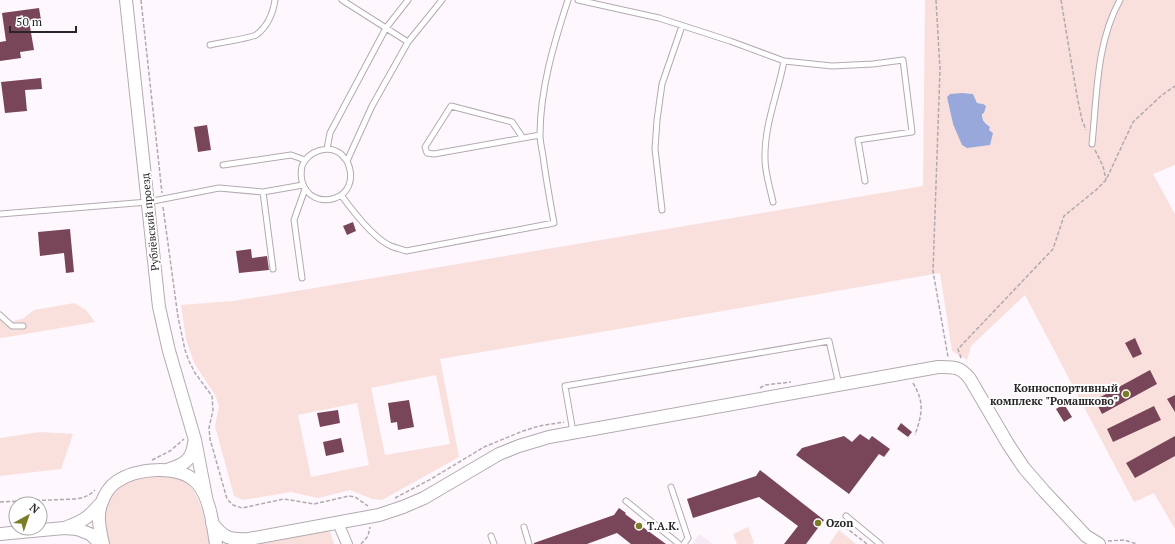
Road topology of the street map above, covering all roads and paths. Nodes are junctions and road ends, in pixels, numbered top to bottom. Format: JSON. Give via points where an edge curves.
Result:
{"nodes":[{"id":1,"x":126,"y":0,"type":"edge"},
{"id":2,"x":141,"y":0,"type":"edge"},
{"id":3,"x":275,"y":0,"type":"edge"},
{"id":4,"x":342,"y":0,"type":"edge"},
{"id":5,"x":408,"y":0,"type":"edge"},
{"id":6,"x":442,"y":0,"type":"edge"},
{"id":7,"x":568,"y":0,"type":"edge"},
{"id":8,"x":578,"y":0,"type":"edge"},
{"id":9,"x":936,"y":0,"type":"edge"},
{"id":10,"x":1061,"y":0,"type":"edge"},
{"id":11,"x":1120,"y":0,"type":"edge"},
{"id":12,"x":682,"y":26,"type":"junction"},
{"id":13,"x":386,"y":28,"type":"junction"},
{"id":14,"x":408,"y":42,"type":"junction"},
{"id":15,"x":210,"y":45,"type":"dead end"},
{"id":16,"x":784,"y":61,"type":"junction"},
{"id":17,"x":1175,"y":86,"type":"edge"},
{"id":18,"x":540,"y":136,"type":"junction"},
{"id":19,"x":523,"y":138,"type":"junction"},
{"id":20,"x":1092,"y":144,"type":"junction"},
{"id":21,"x":327,"y":149,"type":"junction"},
{"id":22,"x":305,"y":160,"type":"junction"},
{"id":23,"x":347,"y":161,"type":"junction"},
{"id":24,"x":223,"y":165,"type":"dead end"},
{"id":25,"x":1106,"y":180,"type":"junction"},
{"id":26,"x":865,"y":181,"type":"dead end"},
{"id":27,"x":304,"y":187,"type":"junction"},
{"id":28,"x":263,"y":192,"type":"junction"},
{"id":29,"x":342,"y":195,"type":"junction"},
{"id":30,"x":162,"y":199,"type":"junction"},
{"id":31,"x":148,"y":202,"type":"junction"},
{"id":32,"x":773,"y":202,"type":"dead end"},
{"id":33,"x":662,"y":210,"type":"dead end"},
{"id":34,"x":0,"y":214,"type":"edge"},
{"id":35,"x":273,"y":269,"type":"dead end"},
{"id":36,"x":302,"y":278,"type":"dead end"},
{"id":37,"x":0,"y":315,"type":"edge"},
{"id":38,"x":23,"y":326,"type":"dead end"},
{"id":39,"x":953,"y":357,"type":"dead end"},
{"id":40,"x":957,"y":359,"type":"dead end"},
{"id":41,"x":793,"y":382,"type":"dead end"},
{"id":42,"x":913,"y":383,"type":"dead end"},
{"id":43,"x":839,"y":385,"type":"junction"},
{"id":44,"x":756,"y":390,"type":"dead end"},
{"id":45,"x":572,"y":427,"type":"junction"},
{"id":46,"x":914,"y":435,"type":"dead end"},
{"id":47,"x":195,"y":440,"type":"junction"},
{"id":48,"x":167,"y":470,"type":"junction"},
{"id":49,"x":671,"y":487,"type":"dead end"},
{"id":50,"x":206,"y":497,"type":"junction"},
{"id":51,"x":392,"y":500,"type":"dead end"},
{"id":52,"x":626,"y":501,"type":"dead end"},
{"id":53,"x":101,"y":503,"type":"junction"},
{"id":54,"x":370,"y":507,"type":"dead end"},
{"id":55,"x":846,"y":516,"type":"dead end"},
{"id":56,"x":212,"y":523,"type":"junction"},
{"id":57,"x":338,"y":523,"type":"junction"},
{"id":58,"x":840,"y":523,"type":"dead end"},
{"id":59,"x":524,"y":527,"type":"dead end"},
{"id":60,"x":64,"y":528,"type":"junction"},
{"id":61,"x":0,"y":534,"type":"edge"},
{"id":62,"x":491,"y":536,"type":"dead end"},
{"id":63,"x":1089,"y":540,"type":"edge"},
{"id":64,"x":244,"y":541,"type":"edge"},
{"id":65,"x":1102,"y":542,"type":"edge"},
{"id":66,"x":102,"y":544,"type":"edge"},
{"id":67,"x":216,"y":544,"type":"edge"},
{"id":68,"x":347,"y":544,"type":"edge"},
{"id":69,"x":494,"y":544,"type":"edge"},
{"id":70,"x":529,"y":544,"type":"edge"},
{"id":71,"x":679,"y":544,"type":"edge"},
{"id":72,"x":684,"y":544,"type":"edge"},
{"id":73,"x":867,"y":544,"type":"edge"},
{"id":74,"x":880,"y":544,"type":"edge"},
{"id":75,"x":1137,"y":544,"type":"edge"}],
"edges":[{"from":1,"to":31,"type":"street","name":"Рублёвский проезд"},
{"from":2,"to":30,"type":"path"},
{"from":3,"to":15,"type":"lane","via":[[273,11],[255,36]]},
{"from":4,"to":13,"type":"lane"},
{"from":5,"to":13,"type":"lane"},
{"from":6,"to":14,"type":"lane"},
{"from":7,"to":18,"type":"lane","via":[[548,68]]},
{"from":8,"to":12,"type":"lane","via":[[659,18]]},
{"from":9,"to":39,"type":"path","via":[[940,69],[933,271],[948,357]]},
{"from":10,"to":20,"type":"path","via":[[1082,120]]},
{"from":11,"to":20,"type":"lane","via":[[1111,15],[1103,45]]},
{"from":12,"to":16,"type":"lane"},
{"from":12,"to":33,"type":"lane","via":[[662,84],[657,120],[655,149]]},
{"from":13,"to":14,"type":"lane"},
{"from":13,"to":21,"type":"lane","via":[[330,133]]},
{"from":14,"to":23,"type":"lane","via":[[372,106]]},
{"from":16,"to":26,"type":"lane","via":[[832,66],[903,60],[912,132],[858,140]]},
{"from":16,"to":32,"type":"lane","via":[[766,134],[765,160]]},
{"from":17,"to":25,"type":"path","via":[[1133,122]]},
{"from":18,"to":19,"type":"lane"},
{"from":18,"to":29,"type":"lane","via":[[554,223],[406,251],[390,246],[376,236]]},
{"from":19,"to":19,"type":"lane","via":[[434,154],[427,153],[425,147],[451,106],[512,122]]},
{"from":20,"to":25,"type":"path","via":[[1103,166]]},
{"from":21,"to":22,"type":"lane","via":[[311,154]]},
{"from":21,"to":23,"type":"lane","via":[[340,154]]},
{"from":22,"to":24,"type":"lane","via":[[291,155]]},
{"from":22,"to":27,"type":"lane","via":[[301,177]]},
{"from":23,"to":29,"type":"lane","via":[[351,169],[350,184]]},
{"from":25,"to":40,"type":"path","via":[[1064,216],[1053,249],[958,349],[961,360]]},
{"from":27,"to":28,"type":"lane"},
{"from":27,"to":29,"type":"lane","via":[[318,199],[334,199]]},
{"from":27,"to":36,"type":"lane","via":[[294,220]]},
{"from":28,"to":30,"type":"lane","via":[[219,188]]},
{"from":28,"to":35,"type":"lane"},
{"from":30,"to":31,"type":"lane"},
{"from":30,"to":54,"type":"path","via":[[185,350],[189,361],[212,396],[210,439],[227,499],[233,505],[242,508],[284,499],[314,504],[349,496]]},
{"from":31,"to":34,"type":"lane"},
{"from":31,"to":47,"type":"street","name":"Рублёвский проезд","via":[[159,307]]},
{"from":37,"to":38,"type":"lane","via":[[12,326]]},
{"from":41,"to":44,"type":"path","via":[[765,385]]},
{"from":42,"to":46,"type":"path","via":[[919,392],[922,406]]},
{"from":43,"to":45,"type":"street"},
{"from":43,"to":45,"type":"lane","via":[[829,340],[565,386]]},
{"from":43,"to":63,"type":"street","via":[[938,367],[956,368],[964,372],[1024,468]]},
{"from":45,"to":51,"type":"path","via":[[539,426],[504,438]]},
{"from":45,"to":57,"type":"street","via":[[519,446],[474,468],[424,498],[379,515]]},
{"from":47,"to":48,"type":"street","via":[[193,452],[188,460]]},
{"from":47,"to":50,"type":"street","name":"Рублёвский проезд"},
{"from":48,"to":50,"type":"street","via":[[189,477]]},
{"from":48,"to":53,"type":"street","via":[[145,471],[114,482]]},
{"from":49,"to":72,"type":"lane","via":[[688,538]]},
{"from":50,"to":56,"type":"street","name":"Рублёвский проезд"},
{"from":52,"to":71,"type":"lane"},
{"from":53,"to":60,"type":"street","via":[[90,516]]},
{"from":53,"to":66,"type":"street","via":[[99,522]]},
{"from":55,"to":74,"type":"lane"},
{"from":56,"to":64,"type":"street","via":[[228,538]]},
{"from":56,"to":67,"type":"street","name":"Рублёвский проезд"},
{"from":57,"to":64,"type":"street"},
{"from":57,"to":68,"type":"street"},
{"from":58,"to":73,"type":"path"},
{"from":59,"to":70,"type":"lane"},
{"from":60,"to":61,"type":"street"},
{"from":60,"to":66,"type":"street","via":[[90,534]]},
{"from":62,"to":69,"type":"lane"},
{"from":63,"to":65,"type":"street"},
{"from":65,"to":75,"type":"path","via":[[1124,540]]}]}
